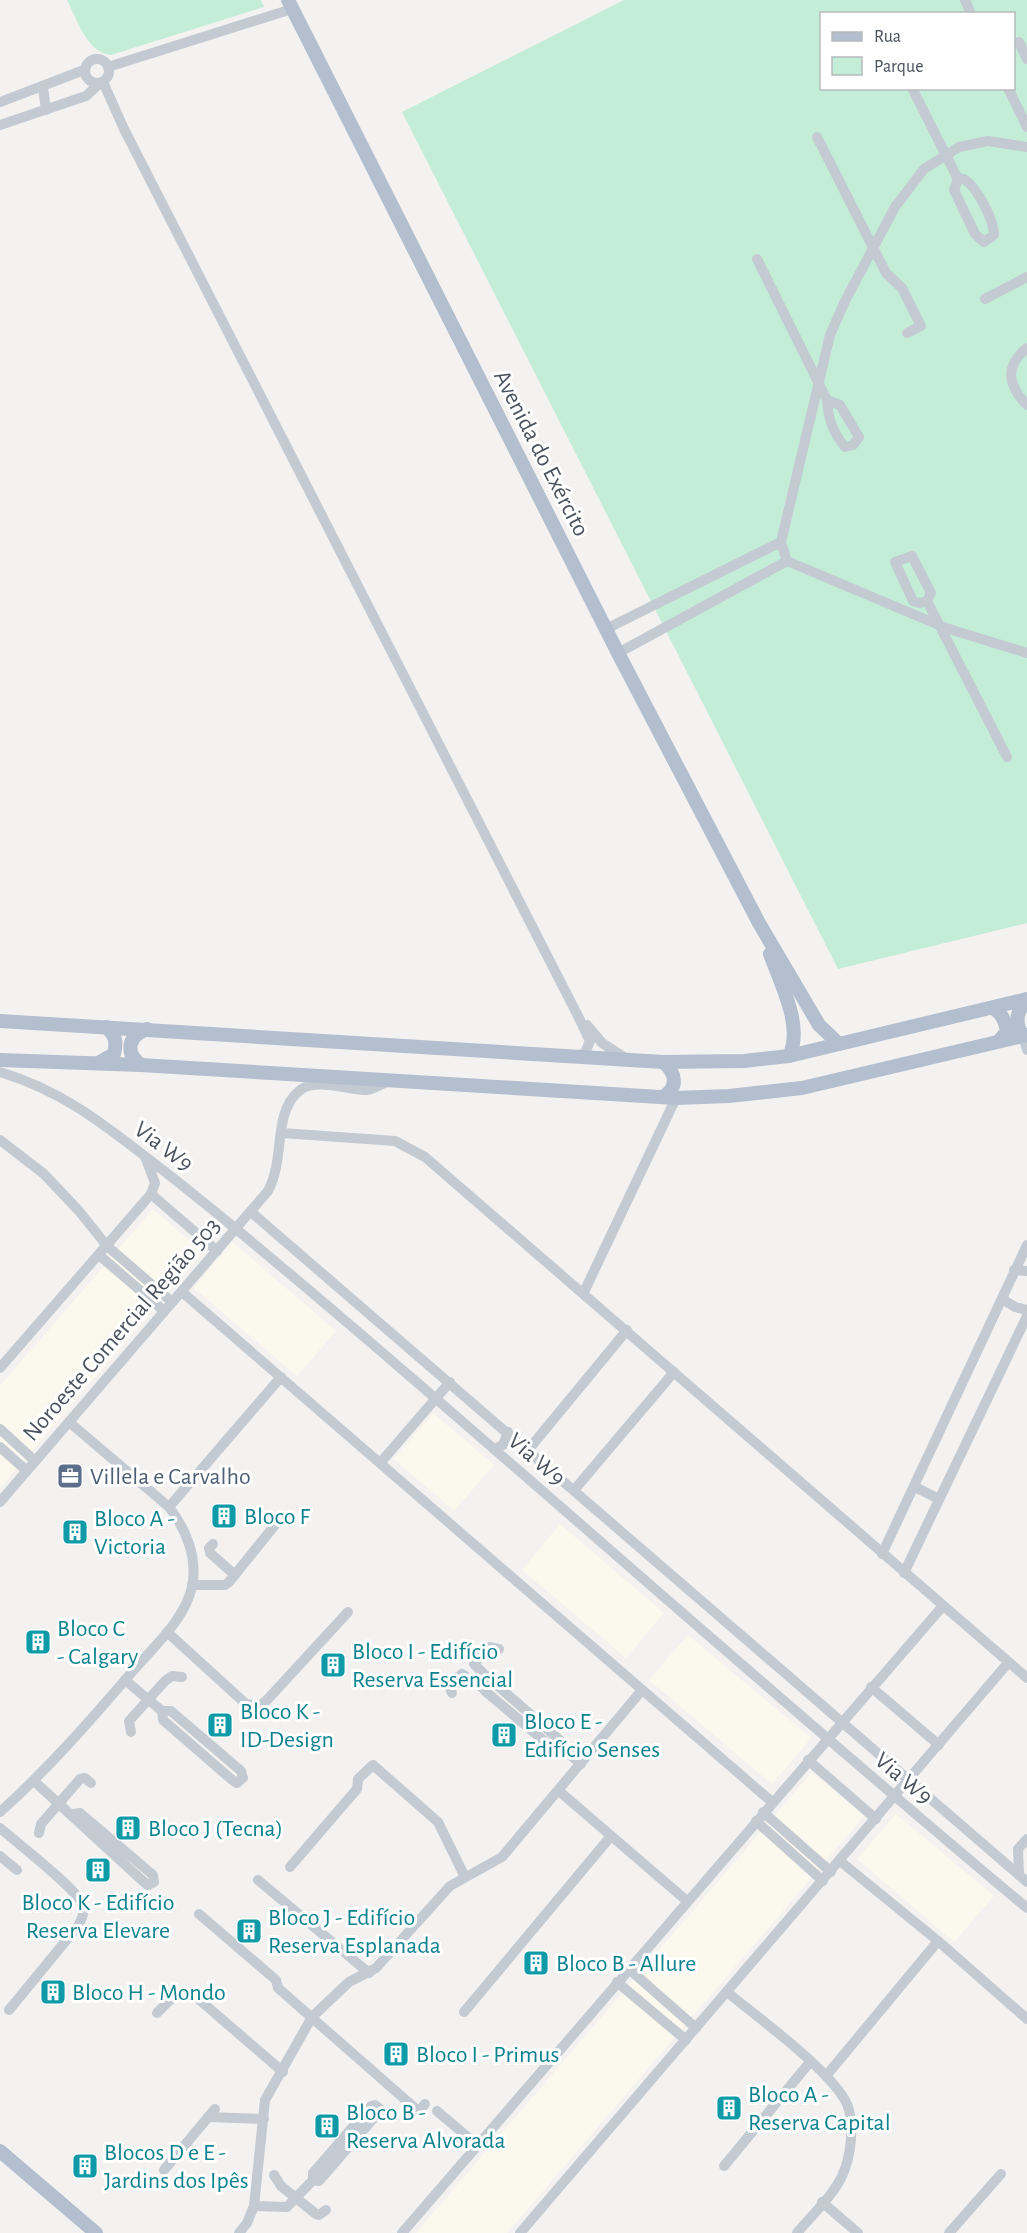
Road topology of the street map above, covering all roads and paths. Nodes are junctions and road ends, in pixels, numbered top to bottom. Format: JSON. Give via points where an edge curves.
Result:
{"nodes":[{"id":1,"x":290,"y":4,"type":"edge"},
{"id":2,"x":1019,"y":42,"type":"dead end"},
{"id":3,"x":1027,"y":59,"type":"edge"},
{"id":4,"x":108,"y":67,"type":"junction"},
{"id":5,"x":84,"y":70,"type":"junction"},
{"id":6,"x":102,"y":82,"type":"junction"},
{"id":7,"x":43,"y":88,"type":"junction"},
{"id":8,"x":913,"y":90,"type":"edge"},
{"id":9,"x":1009,"y":90,"type":"edge"},
{"id":10,"x":0,"y":102,"type":"edge"},
{"id":11,"x":46,"y":110,"type":"junction"},
{"id":12,"x":0,"y":125,"type":"edge"},
{"id":13,"x":1027,"y":126,"type":"edge"},
{"id":14,"x":817,"y":137,"type":"dead end"},
{"id":15,"x":1027,"y":147,"type":"edge"},
{"id":16,"x":945,"y":155,"type":"junction"},
{"id":17,"x":958,"y":179,"type":"junction"},
{"id":18,"x":873,"y":248,"type":"junction"},
{"id":19,"x":757,"y":259,"type":"dead end"},
{"id":20,"x":1027,"y":277,"type":"edge"},
{"id":21,"x":985,"y":299,"type":"dead end"},
{"id":22,"x":907,"y":333,"type":"dead end"},
{"id":23,"x":1027,"y":348,"type":"edge"},
{"id":24,"x":818,"y":381,"type":"junction"},
{"id":25,"x":828,"y":400,"type":"dead end"},
{"id":26,"x":1027,"y":405,"type":"edge"},
{"id":27,"x":781,"y":542,"type":"junction"},
{"id":28,"x":787,"y":561,"type":"junction"},
{"id":29,"x":927,"y":601,"type":"dead end"},
{"id":30,"x":938,"y":624,"type":"junction"},
{"id":31,"x":606,"y":629,"type":"junction"},
{"id":32,"x":618,"y":653,"type":"junction"},
{"id":33,"x":1027,"y":653,"type":"edge"},
{"id":34,"x":1007,"y":757,"type":"dead end"},
{"id":35,"x":759,"y":923,"type":"junction"},
{"id":36,"x":1027,"y":1000,"type":"edge"},
{"id":37,"x":993,"y":1008,"type":"junction"},
{"id":38,"x":578,"y":1016,"type":"junction"},
{"id":39,"x":0,"y":1021,"type":"edge"},
{"id":40,"x":106,"y":1027,"type":"junction"},
{"id":41,"x":147,"y":1029,"type":"junction"},
{"id":42,"x":1025,"y":1035,"type":"edge"},
{"id":43,"x":999,"y":1041,"type":"junction"},
{"id":44,"x":839,"y":1044,"type":"junction"},
{"id":45,"x":1027,"y":1050,"type":"edge"},
{"id":46,"x":577,"y":1056,"type":"junction"},
{"id":47,"x":789,"y":1056,"type":"junction"},
{"id":48,"x":0,"y":1060,"type":"edge"},
{"id":49,"x":630,"y":1060,"type":"junction"},
{"id":50,"x":663,"y":1062,"type":"junction"},
{"id":51,"x":99,"y":1064,"type":"junction"},
{"id":52,"x":141,"y":1065,"type":"junction"},
{"id":53,"x":0,"y":1072,"type":"edge"},
{"id":54,"x":390,"y":1080,"type":"junction"},
{"id":55,"x":670,"y":1097,"type":"junction"},
{"id":56,"x":282,"y":1133,"type":"junction"},
{"id":57,"x":0,"y":1140,"type":"edge"},
{"id":58,"x":144,"y":1156,"type":"junction"},
{"id":59,"x":151,"y":1194,"type":"junction"},
{"id":60,"x":250,"y":1212,"type":"junction"},
{"id":61,"x":237,"y":1228,"type":"junction"},
{"id":62,"x":1027,"y":1245,"type":"edge"},
{"id":63,"x":107,"y":1246,"type":"junction"},
{"id":64,"x":217,"y":1251,"type":"junction"},
{"id":65,"x":99,"y":1255,"type":"junction"},
{"id":66,"x":1014,"y":1270,"type":"junction"},
{"id":67,"x":1027,"y":1271,"type":"edge"},
{"id":68,"x":182,"y":1292,"type":"junction"},
{"id":69,"x":584,"y":1292,"type":"junction"},
{"id":70,"x":1002,"y":1299,"type":"junction"},
{"id":71,"x":172,"y":1302,"type":"junction"},
{"id":72,"x":1027,"y":1310,"type":"edge"},
{"id":73,"x":164,"y":1311,"type":"junction"},
{"id":74,"x":1027,"y":1316,"type":"edge"},
{"id":75,"x":627,"y":1330,"type":"junction"},
{"id":76,"x":415,"y":1352,"type":"junction"},
{"id":77,"x":1,"y":1364,"type":"edge"},
{"id":78,"x":398,"y":1365,"type":"junction"},
{"id":79,"x":674,"y":1372,"type":"junction"},
{"id":80,"x":281,"y":1377,"type":"junction"},
{"id":81,"x":450,"y":1382,"type":"junction"},
{"id":82,"x":436,"y":1398,"type":"junction"},
{"id":83,"x":69,"y":1422,"type":"junction"},
{"id":84,"x":0,"y":1430,"type":"edge"},
{"id":85,"x":508,"y":1432,"type":"junction"},
{"id":86,"x":0,"y":1447,"type":"edge"},
{"id":87,"x":494,"y":1449,"type":"junction"},
{"id":88,"x":529,"y":1449,"type":"junction"},
{"id":89,"x":35,"y":1461,"type":"junction"},
{"id":90,"x":381,"y":1462,"type":"junction"},
{"id":91,"x":27,"y":1471,"type":"junction"},
{"id":92,"x":915,"y":1487,"type":"junction"},
{"id":93,"x":574,"y":1489,"type":"junction"},
{"id":94,"x":939,"y":1499,"type":"junction"},
{"id":95,"x":0,"y":1502,"type":"edge"},
{"id":96,"x":169,"y":1507,"type":"junction"},
{"id":97,"x":275,"y":1525,"type":"dead end"},
{"id":98,"x":213,"y":1544,"type":"dead end"},
{"id":99,"x":882,"y":1554,"type":"junction"},
{"id":100,"x":904,"y":1573,"type":"junction"},
{"id":101,"x":236,"y":1575,"type":"junction"},
{"id":102,"x":192,"y":1585,"type":"junction"},
{"id":103,"x":942,"y":1607,"type":"junction"},
{"id":104,"x":348,"y":1612,"type":"dead end"},
{"id":105,"x":167,"y":1632,"type":"junction"},
{"id":106,"x":499,"y":1649,"type":"dead end"},
{"id":107,"x":1008,"y":1663,"type":"junction"},
{"id":108,"x":182,"y":1677,"type":"dead end"},
{"id":109,"x":1027,"y":1678,"type":"edge"},
{"id":110,"x":125,"y":1680,"type":"junction"},
{"id":111,"x":486,"y":1684,"type":"junction"},
{"id":112,"x":871,"y":1687,"type":"junction"},
{"id":113,"x":642,"y":1690,"type":"junction"},
{"id":114,"x":452,"y":1693,"type":"dead end"},
{"id":115,"x":148,"y":1700,"type":"junction"},
{"id":116,"x":162,"y":1711,"type":"junction"},
{"id":117,"x":842,"y":1721,"type":"junction"},
{"id":118,"x":131,"y":1732,"type":"dead end"},
{"id":119,"x":825,"y":1740,"type":"junction"},
{"id":120,"x":939,"y":1745,"type":"junction"},
{"id":121,"x":808,"y":1760,"type":"junction"},
{"id":122,"x":581,"y":1764,"type":"junction"},
{"id":123,"x":910,"y":1779,"type":"junction"},
{"id":124,"x":34,"y":1781,"type":"junction"},
{"id":125,"x":91,"y":1783,"type":"dead end"},
{"id":126,"x":559,"y":1791,"type":"junction"},
{"id":127,"x":894,"y":1798,"type":"junction"},
{"id":128,"x":772,"y":1802,"type":"junction"},
{"id":129,"x":60,"y":1803,"type":"junction"},
{"id":130,"x":0,"y":1812,"type":"edge"},
{"id":131,"x":763,"y":1812,"type":"junction"},
{"id":132,"x":74,"y":1814,"type":"junction"},
{"id":133,"x":876,"y":1819,"type":"junction"},
{"id":134,"x":756,"y":1821,"type":"junction"},
{"id":135,"x":0,"y":1828,"type":"edge"},
{"id":136,"x":39,"y":1833,"type":"dead end"},
{"id":137,"x":611,"y":1836,"type":"junction"},
{"id":138,"x":1027,"y":1839,"type":"edge"},
{"id":139,"x":1018,"y":1849,"type":"junction"},
{"id":140,"x":994,"y":1852,"type":"junction"},
{"id":141,"x":0,"y":1856,"type":"edge"},
{"id":142,"x":840,"y":1861,"type":"junction"},
{"id":143,"x":290,"y":1867,"type":"dead end"},
{"id":144,"x":17,"y":1870,"type":"dead end"},
{"id":145,"x":827,"y":1876,"type":"junction"},
{"id":146,"x":465,"y":1878,"type":"junction"},
{"id":147,"x":1023,"y":1878,"type":"edge"},
{"id":148,"x":258,"y":1880,"type":"dead end"},
{"id":149,"x":687,"y":1901,"type":"junction"},
{"id":150,"x":1027,"y":1908,"type":"edge"},
{"id":151,"x":199,"y":1914,"type":"dead end"},
{"id":152,"x":938,"y":1941,"type":"junction"},
{"id":153,"x":629,"y":1969,"type":"junction"},
{"id":154,"x":369,"y":1973,"type":"junction"},
{"id":155,"x":617,"y":1982,"type":"junction"},
{"id":156,"x":728,"y":1992,"type":"junction"},
{"id":157,"x":9,"y":2010,"type":"dead end"},
{"id":158,"x":464,"y":2012,"type":"dead end"},
{"id":159,"x":157,"y":2013,"type":"dead end"},
{"id":160,"x":312,"y":2017,"type":"junction"},
{"id":161,"x":1027,"y":2019,"type":"edge"},
{"id":162,"x":696,"y":2028,"type":"junction"},
{"id":163,"x":686,"y":2040,"type":"junction"},
{"id":164,"x":810,"y":2062,"type":"junction"},
{"id":165,"x":283,"y":2072,"type":"junction"},
{"id":166,"x":826,"y":2076,"type":"junction"},
{"id":167,"x":425,"y":2104,"type":"dead end"},
{"id":168,"x":437,"y":2111,"type":"dead end"},
{"id":169,"x":264,"y":2119,"type":"junction"},
{"id":170,"x":477,"y":2145,"type":"junction"},
{"id":171,"x":0,"y":2151,"type":"edge"},
{"id":172,"x":724,"y":2166,"type":"dead end"},
{"id":173,"x":164,"y":2170,"type":"dead end"},
{"id":174,"x":1001,"y":2174,"type":"dead end"},
{"id":175,"x":274,"y":2175,"type":"dead end"},
{"id":176,"x":313,"y":2180,"type":"junction"},
{"id":177,"x":296,"y":2198,"type":"junction"},
{"id":178,"x":822,"y":2202,"type":"junction"},
{"id":179,"x":254,"y":2206,"type":"junction"},
{"id":180,"x":326,"y":2210,"type":"dead end"},
{"id":181,"x":96,"y":2233,"type":"edge"},
{"id":182,"x":240,"y":2233,"type":"edge"},
{"id":183,"x":402,"y":2233,"type":"edge"},
{"id":184,"x":520,"y":2233,"type":"edge"},
{"id":185,"x":797,"y":2233,"type":"edge"},
{"id":186,"x":858,"y":2233,"type":"edge"},
{"id":187,"x":949,"y":2233,"type":"edge"}],
"edges":[{"from":1,"to":4,"type":"street"},
{"from":1,"to":31,"type":"main road","name":"Avenida do Exército"},
{"from":2,"to":3,"type":"street"},
{"from":4,"to":5,"type":"street","via":[[94,59]]},
{"from":4,"to":6,"type":"street","via":[[109,74]]},
{"from":5,"to":6,"type":"street","via":[[89,81]]},
{"from":5,"to":7,"type":"street"},
{"from":6,"to":11,"type":"street","via":[[86,96]]},
{"from":6,"to":38,"type":"street"},
{"from":7,"to":10,"type":"street"},
{"from":7,"to":11,"type":"street"},
{"from":8,"to":16,"type":"street"},
{"from":9,"to":13,"type":"street"},
{"from":11,"to":12,"type":"street"},
{"from":14,"to":18,"type":"street"},
{"from":15,"to":16,"type":"street","via":[[988,141],[959,147]]},
{"from":16,"to":17,"type":"street"},
{"from":16,"to":18,"type":"street","via":[[924,169],[909,187]]},
{"from":17,"to":17,"type":"street","via":[[972,186],[991,222],[994,235],[984,242],[975,234],[954,189]]},
{"from":18,"to":22,"type":"street","via":[[886,273],[902,288],[921,326]]},
{"from":18,"to":24,"type":"street","via":[[830,335]]},
{"from":19,"to":24,"type":"street"},
{"from":20,"to":21,"type":"street"},
{"from":23,"to":26,"type":"street","via":[[1014,360],[1010,376]]},
{"from":24,"to":25,"type":"street"},
{"from":24,"to":27,"type":"street"},
{"from":27,"to":28,"type":"street"},
{"from":27,"to":31,"type":"street"},
{"from":28,"to":30,"type":"street"},
{"from":28,"to":32,"type":"street"},
{"from":29,"to":30,"type":"street"},
{"from":30,"to":33,"type":"street"},
{"from":30,"to":34,"type":"street"},
{"from":31,"to":32,"type":"main road","name":"Avenida do Exército"},
{"from":32,"to":35,"type":"main road","name":"Avenida do Exército"},
{"from":35,"to":44,"type":"main road","name":"Avenida do Exército","via":[[819,1025]]},
{"from":35,"to":47,"type":"main road","name":"Avenida do Exército","via":[[793,1023],[794,1046]]},
{"from":36,"to":37,"type":"main road"},
{"from":36,"to":42,"type":"main road","via":[[1017,1020]]},
{"from":37,"to":43,"type":"main road","via":[[1006,1023],[1007,1031]]},
{"from":37,"to":44,"type":"main road"},
{"from":38,"to":46,"type":"street","via":[[590,1041],[585,1053]]},
{"from":38,"to":49,"type":"street","via":[[602,1043]]},
{"from":39,"to":40,"type":"main road"},
{"from":40,"to":41,"type":"main road"},
{"from":40,"to":51,"type":"main road","via":[[115,1034],[117,1043],[114,1054]]},
{"from":41,"to":46,"type":"main road"},
{"from":41,"to":52,"type":"main road","via":[[132,1040],[129,1048],[131,1057]]},
{"from":42,"to":43,"type":"main road"},
{"from":42,"to":45,"type":"street"},
{"from":43,"to":55,"type":"main road","via":[[802,1088],[729,1096]]},
{"from":44,"to":47,"type":"main road"},
{"from":46,"to":49,"type":"main road"},
{"from":47,"to":50,"type":"main road"},
{"from":48,"to":51,"type":"main road"},
{"from":49,"to":50,"type":"main road"},
{"from":50,"to":55,"type":"main road","via":[[673,1070],[675,1078]]},
{"from":51,"to":52,"type":"main road"},
{"from":52,"to":54,"type":"main road"},
{"from":53,"to":58,"type":"street","name":"Via W9","via":[[33,1081],[60,1095]]},
{"from":54,"to":55,"type":"main road"},
{"from":54,"to":56,"type":"street","name":"Noroeste Comercial Região 503","via":[[370,1090],[319,1086],[302,1089],[284,1111]]},
{"from":55,"to":69,"type":"street"},
{"from":56,"to":60,"type":"street","name":"Noroeste Comercial Região 503","via":[[275,1179]]},
{"from":56,"to":69,"type":"street","via":[[394,1141],[411,1148]]},
{"from":57,"to":63,"type":"street","via":[[44,1174]]},
{"from":58,"to":59,"type":"street","via":[[155,1183]]},
{"from":58,"to":61,"type":"street","name":"Via W9"},
{"from":59,"to":63,"type":"street"},
{"from":59,"to":64,"type":"street"},
{"from":60,"to":61,"type":"street","name":"Noroeste Comercial Região 503"},
{"from":60,"to":76,"type":"street","name":"Via W9"},
{"from":61,"to":64,"type":"street","name":"Noroeste Comercial Região 503"},
{"from":61,"to":78,"type":"street","name":"Via W9"},
{"from":62,"to":66,"type":"street"},
{"from":63,"to":65,"type":"street"},
{"from":63,"to":71,"type":"street"},
{"from":64,"to":68,"type":"street","name":"Noroeste Comercial Região 503"},
{"from":65,"to":73,"type":"street"},
{"from":65,"to":77,"type":"street"},
{"from":66,"to":67,"type":"street"},
{"from":66,"to":70,"type":"street"},
{"from":68,"to":71,"type":"street","name":"Noroeste Comercial Região 503"},
{"from":68,"to":80,"type":"street"},
{"from":69,"to":75,"type":"street"},
{"from":70,"to":72,"type":"street"},
{"from":70,"to":92,"type":"street"},
{"from":71,"to":73,"type":"street","name":"Noroeste Comercial Região 503"},
{"from":73,"to":83,"type":"street","name":"Noroeste Comercial Região 503"},
{"from":74,"to":94,"type":"street"},
{"from":75,"to":79,"type":"street"},
{"from":75,"to":88,"type":"street"},
{"from":76,"to":78,"type":"street","via":[[401,1358]]},
{"from":76,"to":81,"type":"street","name":"Via W9"},
{"from":78,"to":82,"type":"street","name":"Via W9"},
{"from":79,"to":93,"type":"street"},
{"from":79,"to":99,"type":"street"},
{"from":80,"to":90,"type":"street"},
{"from":80,"to":96,"type":"street"},
{"from":81,"to":82,"type":"street"},
{"from":81,"to":85,"type":"street","name":"Via W9"},
{"from":82,"to":87,"type":"street","name":"Via W9"},
{"from":82,"to":90,"type":"street"},
{"from":83,"to":89,"type":"street","name":"Noroeste Comercial Região 503"},
{"from":83,"to":96,"type":"street"},
{"from":84,"to":89,"type":"street"},
{"from":85,"to":87,"type":"street","via":[[503,1445]]},
{"from":85,"to":88,"type":"street","name":"Via W9"},
{"from":86,"to":91,"type":"street"},
{"from":87,"to":119,"type":"street","name":"Via W9"},
{"from":88,"to":93,"type":"street","name":"Via W9"},
{"from":89,"to":91,"type":"street","name":"Noroeste Comercial Região 503"},
{"from":90,"to":113,"type":"street"},
{"from":91,"to":95,"type":"street","name":"Noroeste Comercial Região 503"},
{"from":92,"to":94,"type":"street"},
{"from":92,"to":99,"type":"street"},
{"from":93,"to":117,"type":"street","name":"Via W9"},
{"from":94,"to":100,"type":"street"},
{"from":96,"to":102,"type":"street","via":[[189,1540]]},
{"from":97,"to":101,"type":"street"},
{"from":98,"to":101,"type":"street","via":[[210,1553]]},
{"from":99,"to":100,"type":"street"},
{"from":100,"to":103,"type":"street"},
{"from":101,"to":102,"type":"street","via":[[225,1585]]},
{"from":102,"to":105,"type":"street","via":[[183,1612]]},
{"from":103,"to":107,"type":"street"},
{"from":103,"to":112,"type":"street"},
{"from":104,"to":105,"type":"street","via":[[259,1706],[246,1704]]},
{"from":105,"to":110,"type":"street"},
{"from":106,"to":111,"type":"street","via":[[489,1647],[474,1664]]},
{"from":107,"to":109,"type":"street"},
{"from":107,"to":120,"type":"street"},
{"from":108,"to":115,"type":"street","via":[[172,1676]]},
{"from":110,"to":115,"type":"street"},
{"from":110,"to":124,"type":"street"},
{"from":111,"to":114,"type":"street","via":[[462,1674],[449,1686]]},
{"from":111,"to":122,"type":"street","via":[[564,1744],[564,1749]]},
{"from":112,"to":117,"type":"street"},
{"from":112,"to":120,"type":"street"},
{"from":113,"to":122,"type":"street"},
{"from":113,"to":128,"type":"street"},
{"from":115,"to":116,"type":"street"},
{"from":115,"to":118,"type":"street","via":[[129,1721]]},
{"from":116,"to":116,"type":"street","via":[[163,1720],[231,1779],[237,1783],[243,1778],[241,1771],[171,1711]]},
{"from":117,"to":119,"type":"street"},
{"from":117,"to":123,"type":"street","name":"Via W9"},
{"from":119,"to":121,"type":"street"},
{"from":119,"to":127,"type":"street","name":"Via W9"},
{"from":120,"to":123,"type":"street"},
{"from":121,"to":128,"type":"street"},
{"from":121,"to":133,"type":"street"},
{"from":122,"to":126,"type":"street"},
{"from":123,"to":127,"type":"street"},
{"from":123,"to":140,"type":"street","name":"Via W9"},
{"from":124,"to":129,"type":"street"},
{"from":124,"to":130,"type":"street"},
{"from":125,"to":129,"type":"street","via":[[82,1778]]},
{"from":126,"to":137,"type":"street"},
{"from":126,"to":146,"type":"street","via":[[502,1857]]},
{"from":127,"to":133,"type":"street"},
{"from":127,"to":150,"type":"street","name":"Via W9"},
{"from":128,"to":131,"type":"street"},
{"from":129,"to":132,"type":"street"},
{"from":129,"to":136,"type":"street","via":[[41,1824]]},
{"from":131,"to":134,"type":"street"},
{"from":131,"to":145,"type":"street"},
{"from":132,"to":132,"type":"street","via":[[75,1821],[145,1883],[154,1882],[153,1875],[80,1813]]},
{"from":133,"to":142,"type":"street"},
{"from":134,"to":145,"type":"street"},
{"from":134,"to":149,"type":"street"},
{"from":135,"to":157,"type":"street","via":[[69,1889],[81,1903],[84,1915]]},
{"from":137,"to":149,"type":"street"},
{"from":137,"to":158,"type":"street"},
{"from":138,"to":139,"type":"street"},
{"from":139,"to":140,"type":"street"},
{"from":139,"to":147,"type":"street"},
{"from":140,"to":147,"type":"street","name":"Via W9"},
{"from":141,"to":144,"type":"street"},
{"from":142,"to":145,"type":"street"},
{"from":142,"to":152,"type":"street"},
{"from":143,"to":146,"type":"street","via":[[373,1765],[438,1822]]},
{"from":145,"to":156,"type":"street"},
{"from":146,"to":154,"type":"street","via":[[450,1886]]},
{"from":148,"to":154,"type":"street"},
{"from":149,"to":153,"type":"street"},
{"from":151,"to":160,"type":"street","via":[[277,1981],[278,1988]]},
{"from":152,"to":161,"type":"street"},
{"from":152,"to":166,"type":"street"},
{"from":153,"to":155,"type":"street"},
{"from":153,"to":162,"type":"street"},
{"from":154,"to":160,"type":"street","via":[[349,1982]]},
{"from":155,"to":163,"type":"street"},
{"from":155,"to":170,"type":"street"},
{"from":156,"to":162,"type":"street"},
{"from":156,"to":164,"type":"street"},
{"from":159,"to":165,"type":"street","via":[[175,1995],[185,1992],[195,1996]]},
{"from":160,"to":165,"type":"street"},
{"from":160,"to":167,"type":"street","via":[[416,2109]]},
{"from":162,"to":163,"type":"street"},
{"from":163,"to":184,"type":"street"},
{"from":164,"to":166,"type":"street"},
{"from":164,"to":172,"type":"street"},
{"from":165,"to":169,"type":"street","via":[[268,2094]]},
{"from":166,"to":178,"type":"street","via":[[848,2106],[850,2135],[842,2178]]},
{"from":168,"to":170,"type":"street"},
{"from":169,"to":173,"type":"street","via":[[212,2113]]},
{"from":169,"to":179,"type":"street"},
{"from":170,"to":183,"type":"street"},
{"from":171,"to":181,"type":"main road"},
{"from":174,"to":187,"type":"street"},
{"from":175,"to":177,"type":"street"},
{"from":176,"to":176,"type":"street","via":[[319,2181],[379,2112],[375,2104],[313,2174]]},
{"from":176,"to":177,"type":"street"},
{"from":177,"to":179,"type":"street","via":[[284,2208]]},
{"from":177,"to":180,"type":"street","via":[[316,2214]]},
{"from":178,"to":185,"type":"street"},
{"from":178,"to":186,"type":"street"},
{"from":179,"to":182,"type":"street"}]}
